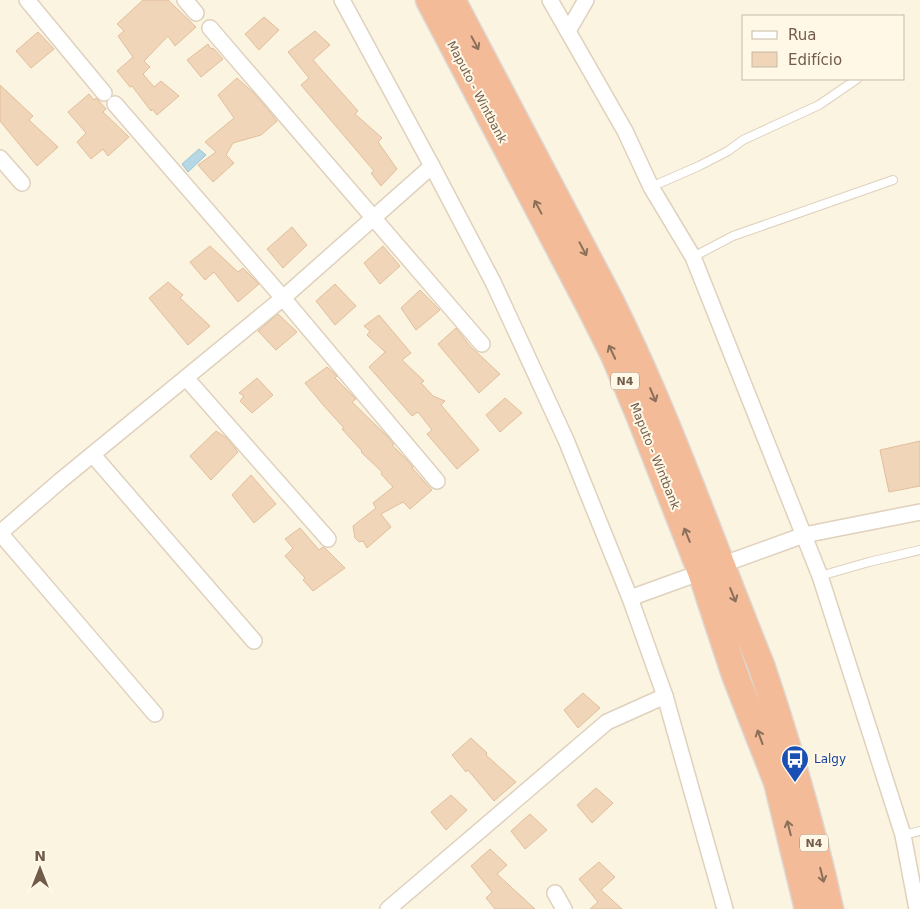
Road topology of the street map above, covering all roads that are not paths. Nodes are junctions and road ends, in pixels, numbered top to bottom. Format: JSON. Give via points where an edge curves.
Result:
{"nodes":[{"id":1,"x":27,"y":0,"type":"edge"},
{"id":2,"x":185,"y":0,"type":"edge"},
{"id":3,"x":342,"y":0,"type":"edge"},
{"id":4,"x":429,"y":0,"type":"edge"},
{"id":5,"x":452,"y":0,"type":"edge"},
{"id":6,"x":550,"y":0,"type":"edge"},
{"id":7,"x":586,"y":0,"type":"edge"},
{"id":8,"x":196,"y":14,"type":"dead end"},
{"id":9,"x":210,"y":28,"type":"dead end"},
{"id":10,"x":568,"y":32,"type":"junction"},
{"id":11,"x":856,"y":80,"type":"edge"},
{"id":12,"x":0,"y":158,"type":"edge"},
{"id":13,"x":432,"y":166,"type":"junction"},
{"id":14,"x":893,"y":180,"type":"dead end"},
{"id":15,"x":22,"y":183,"type":"dead end"},
{"id":16,"x":651,"y":186,"type":"junction"},
{"id":17,"x":374,"y":217,"type":"junction"},
{"id":18,"x":693,"y":257,"type":"junction"},
{"id":19,"x":283,"y":298,"type":"junction"},
{"id":20,"x":482,"y":344,"type":"dead end"},
{"id":21,"x":186,"y":378,"type":"junction"},
{"id":22,"x":93,"y":455,"type":"junction"},
{"id":23,"x":436,"y":481,"type":"dead end"},
{"id":24,"x":920,"y":512,"type":"edge"},
{"id":25,"x":0,"y":533,"type":"edge"},
{"id":26,"x":804,"y":535,"type":"junction"},
{"id":27,"x":328,"y":539,"type":"dead end"},
{"id":28,"x":920,"y":550,"type":"edge"},
{"id":29,"x":711,"y":569,"type":"junction"},
{"id":30,"x":820,"y":576,"type":"junction"},
{"id":31,"x":630,"y":598,"type":"junction"},
{"id":32,"x":254,"y":641,"type":"dead end"},
{"id":33,"x":665,"y":696,"type":"junction"},
{"id":34,"x":155,"y":714,"type":"dead end"},
{"id":35,"x":920,"y":831,"type":"edge"},
{"id":36,"x":903,"y":835,"type":"junction"},
{"id":37,"x":555,"y":892,"type":"dead end"},
{"id":38,"x":388,"y":909,"type":"edge"},
{"id":39,"x":564,"y":909,"type":"edge"},
{"id":40,"x":725,"y":909,"type":"edge"},
{"id":41,"x":808,"y":909,"type":"edge"},
{"id":42,"x":830,"y":909,"type":"edge"},
{"id":43,"x":917,"y":909,"type":"edge"}],
"edges":[{"from":1,"to":19,"type":"street"},
{"from":2,"to":8,"type":"street"},
{"from":3,"to":13,"type":"street"},
{"from":29,"to":4,"type":"highway","name":"Maputo - Wintbank","number":"N4","one_way":true,"via":[[614,355]]},
{"from":5,"to":29,"type":"highway","name":"Maputo - Wintbank","number":"N4","one_way":true,"via":[[633,347]]},
{"from":6,"to":10,"type":"street"},
{"from":7,"to":10,"type":"street"},
{"from":9,"to":17,"type":"street"},
{"from":10,"to":16,"type":"street","via":[[625,131]]},
{"from":11,"to":16,"type":"lane","via":[[819,105],[742,140],[699,166]]},
{"from":12,"to":15,"type":"street"},
{"from":13,"to":17,"type":"street"},
{"from":13,"to":31,"type":"street","via":[[493,282],[566,440]]},
{"from":14,"to":18,"type":"lane","via":[[732,236]]},
{"from":16,"to":18,"type":"street"},
{"from":17,"to":19,"type":"street"},
{"from":17,"to":20,"type":"street"},
{"from":18,"to":26,"type":"street"},
{"from":19,"to":21,"type":"street"},
{"from":19,"to":23,"type":"street"},
{"from":21,"to":22,"type":"street"},
{"from":21,"to":27,"type":"street"},
{"from":22,"to":25,"type":"street"},
{"from":22,"to":32,"type":"street"},
{"from":24,"to":26,"type":"street"},
{"from":25,"to":34,"type":"street"},
{"from":26,"to":29,"type":"street"},
{"from":26,"to":30,"type":"street"},
{"from":28,"to":30,"type":"lane"},
{"from":29,"to":31,"type":"street"},
{"from":41,"to":29,"type":"highway","name":"Maputo - Wintbank","number":"N4","one_way":true,"via":[[777,782],[735,675]]},
{"from":29,"to":42,"type":"highway","name":"Maputo - Wintbank","number":"N4","one_way":true,"via":[[761,665],[799,786]]},
{"from":30,"to":36,"type":"street"},
{"from":31,"to":33,"type":"street"},
{"from":33,"to":38,"type":"street","via":[[607,722]]},
{"from":33,"to":40,"type":"street"},
{"from":35,"to":36,"type":"lane"},
{"from":36,"to":43,"type":"street"},
{"from":37,"to":39,"type":"street"}]}
